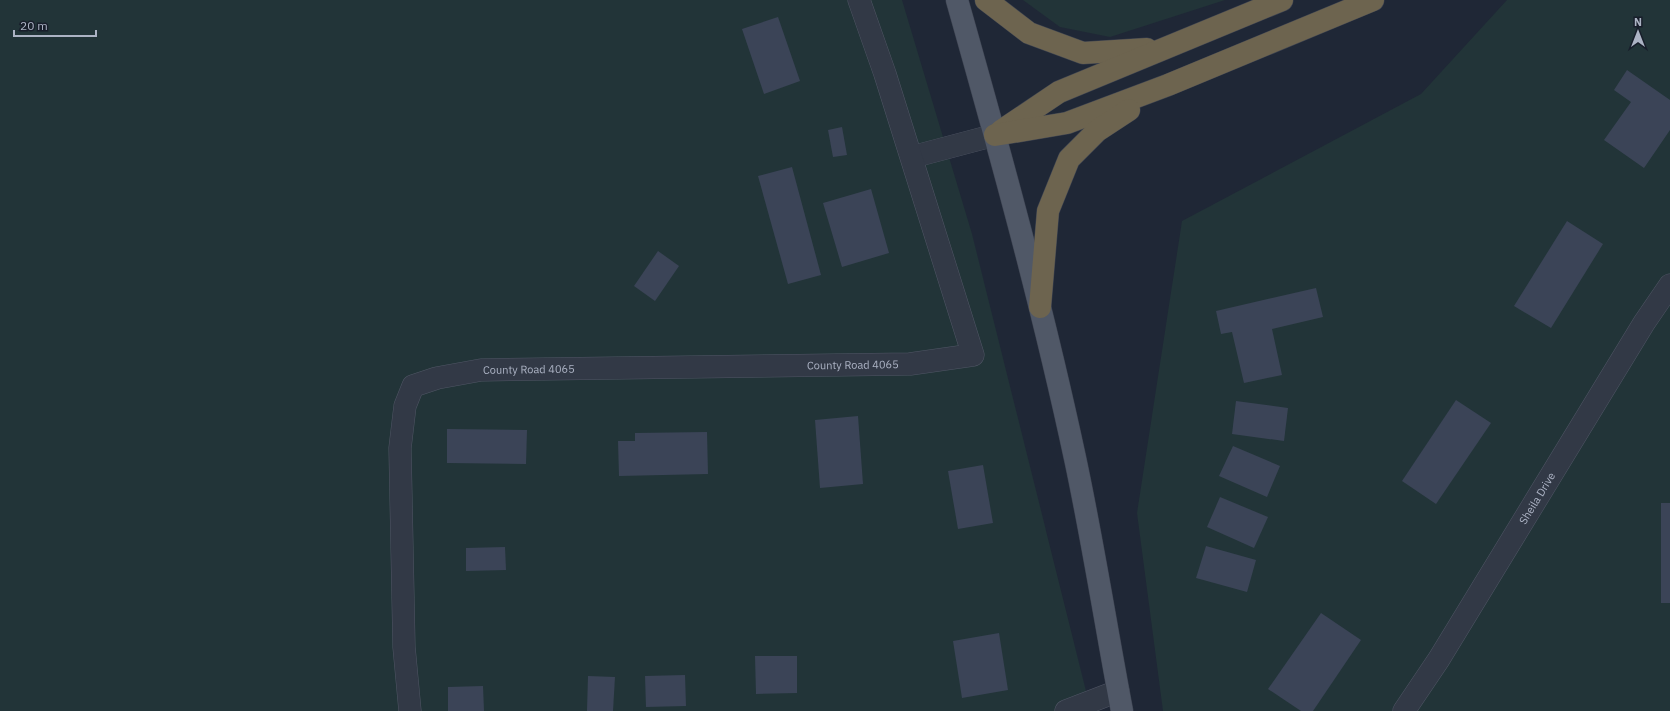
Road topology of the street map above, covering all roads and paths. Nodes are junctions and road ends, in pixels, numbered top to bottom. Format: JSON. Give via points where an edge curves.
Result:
{"nodes":[{"id":1,"x":859,"y":0,"type":"edge"},
{"id":2,"x":957,"y":0,"type":"edge"},
{"id":3,"x":986,"y":0,"type":"edge"},
{"id":4,"x":1282,"y":0,"type":"edge"},
{"id":5,"x":1373,"y":0,"type":"edge"},
{"id":6,"x":1164,"y":48,"type":"junction"},
{"id":7,"x":1168,"y":85,"type":"junction"},
{"id":8,"x":995,"y":135,"type":"junction"},
{"id":9,"x":912,"y":157,"type":"junction"},
{"id":10,"x":1670,"y":285,"type":"edge"},
{"id":11,"x":1040,"y":307,"type":"junction"},
{"id":12,"x":1120,"y":701,"type":"edge"},
{"id":13,"x":410,"y":711,"type":"edge"},
{"id":14,"x":1066,"y":711,"type":"edge"},
{"id":15,"x":1404,"y":711,"type":"edge"}],
"edges":[{"from":1,"to":9,"type":"street"},
{"from":2,"to":8,"type":"main road"},
{"from":3,"to":6,"type":"highway","via":[[1029,33],[1083,53]]},
{"from":4,"to":6,"type":"highway"},
{"from":5,"to":7,"type":"highway"},
{"from":6,"to":8,"type":"highway","via":[[1059,92]]},
{"from":7,"to":8,"type":"highway","via":[[1067,123]]},
{"from":7,"to":11,"type":"highway","via":[[1096,131],[1069,159],[1048,211]]},
{"from":8,"to":9,"type":"street"},
{"from":8,"to":11,"type":"main road"},
{"from":9,"to":13,"type":"street","name":"County Road 4065","via":[[973,355],[910,364],[481,370],[437,378],[413,386],[405,406],[400,448],[404,647]]},
{"from":10,"to":15,"type":"street","name":"Sheila Drive","via":[[1439,659]]},
{"from":11,"to":12,"type":"main road","via":[[1075,458]]},
{"from":12,"to":14,"type":"street"}]}
